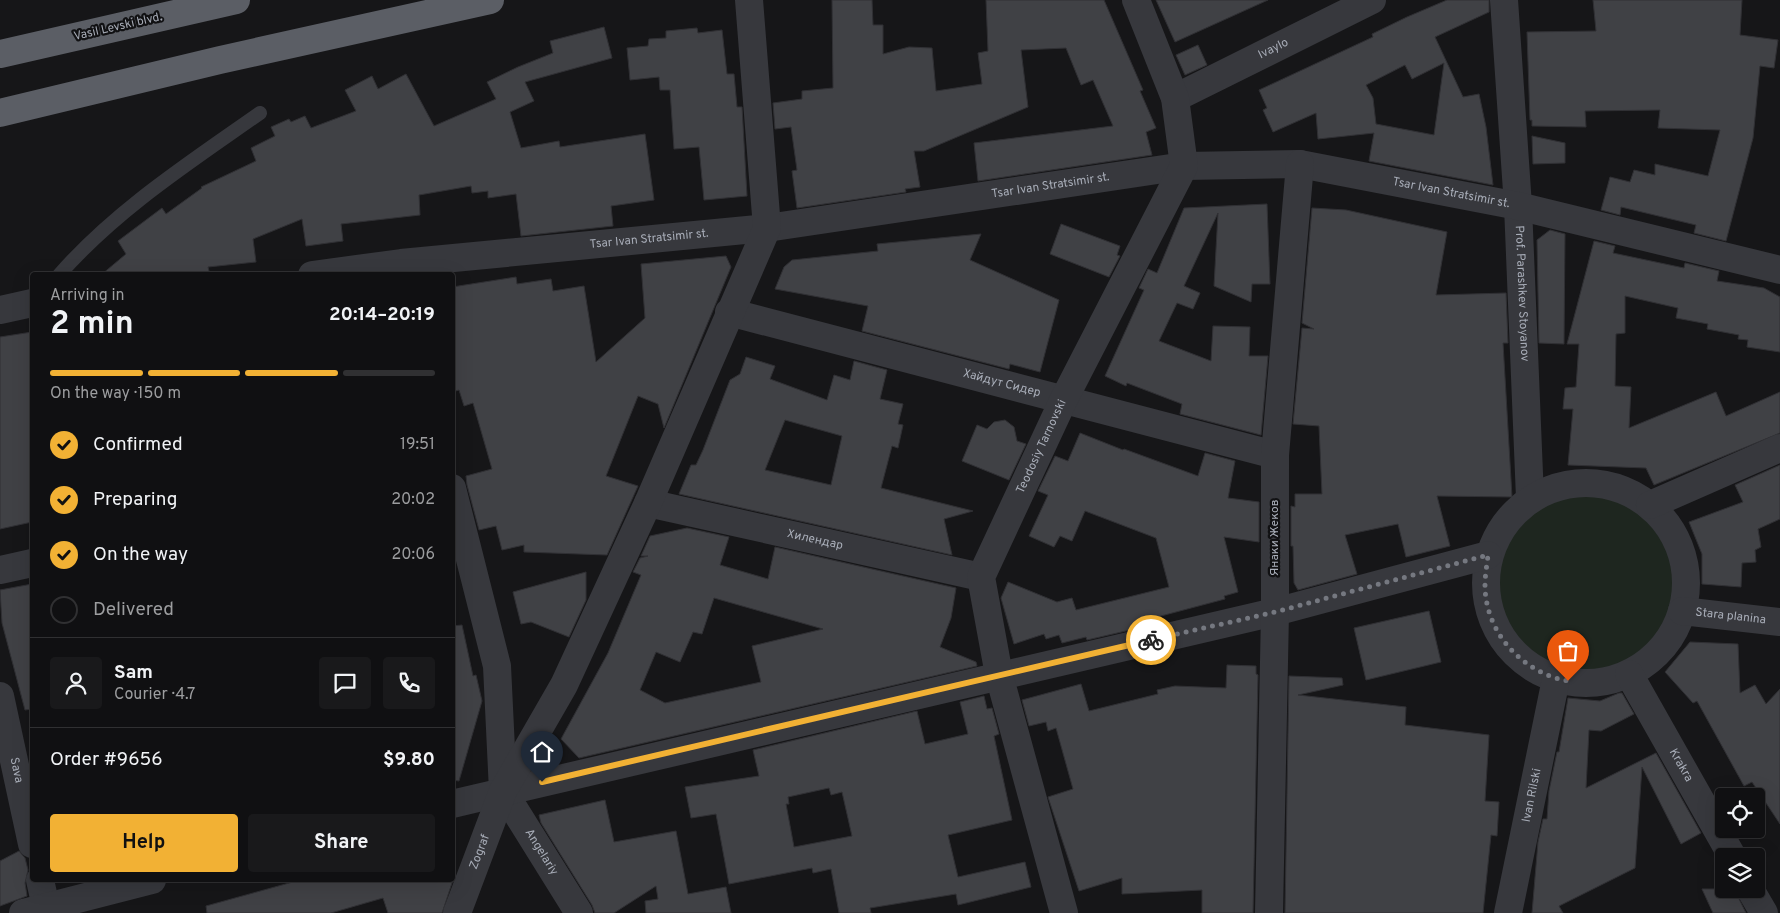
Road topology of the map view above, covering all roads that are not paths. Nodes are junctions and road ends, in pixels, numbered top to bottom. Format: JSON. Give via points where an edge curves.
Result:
{"nodes":[{"id":1,"x":236,"y":0,"type":"edge"},
{"id":2,"x":490,"y":0,"type":"edge"},
{"id":3,"x":749,"y":0,"type":"edge"},
{"id":4,"x":1136,"y":0,"type":"edge"},
{"id":5,"x":1372,"y":0,"type":"edge"},
{"id":6,"x":1504,"y":0,"type":"edge"},
{"id":7,"x":0,"y":54,"type":"edge"},
{"id":8,"x":1175,"y":98,"type":"junction"},
{"id":9,"x":0,"y":113,"type":"edge"},
{"id":10,"x":260,"y":113,"type":"dead end"},
{"id":11,"x":1300,"y":164,"type":"junction"},
{"id":12,"x":1184,"y":166,"type":"junction"},
{"id":13,"x":1518,"y":206,"type":"junction"},
{"id":14,"x":767,"y":228,"type":"junction"},
{"id":15,"x":402,"y":269,"type":"edge"},
{"id":16,"x":1780,"y":270,"type":"edge"},
{"id":17,"x":62,"y":272,"type":"edge"},
{"id":18,"x":357,"y":272,"type":"edge"},
{"id":19,"x":30,"y":303,"type":"edge"},
{"id":20,"x":0,"y":310,"type":"edge"},
{"id":21,"x":730,"y":312,"type":"junction"},
{"id":22,"x":1063,"y":400,"type":"junction"},
{"id":23,"x":1780,"y":448,"type":"edge"},
{"id":24,"x":1275,"y":455,"type":"junction"},
{"id":25,"x":1530,"y":498,"type":"junction"},
{"id":26,"x":455,"y":500,"type":"edge"},
{"id":27,"x":648,"y":503,"type":"junction"},
{"id":28,"x":1650,"y":505,"type":"junction"},
{"id":29,"x":1488,"y":555,"type":"junction"},
{"id":30,"x":30,"y":563,"type":"edge"},
{"id":31,"x":0,"y":570,"type":"edge"},
{"id":32,"x":981,"y":577,"type":"junction"},
{"id":33,"x":1682,"y":611,"type":"junction"},
{"id":34,"x":1275,"y":612,"type":"junction"},
{"id":35,"x":1780,"y":622,"type":"edge"},
{"id":36,"x":1629,"y":674,"type":"junction"},
{"id":37,"x":999,"y":675,"type":"junction"},
{"id":38,"x":1556,"y":679,"type":"junction"},
{"id":39,"x":0,"y":696,"type":"edge"},
{"id":40,"x":503,"y":791,"type":"junction"},
{"id":41,"x":455,"y":803,"type":"edge"},
{"id":42,"x":30,"y":835,"type":"edge"},
{"id":43,"x":1727,"y":848,"type":"edge"},
{"id":44,"x":40,"y":882,"type":"edge"},
{"id":45,"x":145,"y":882,"type":"edge"},
{"id":46,"x":1755,"y":898,"type":"edge"},
{"id":47,"x":41,"y":911,"type":"edge"},
{"id":48,"x":457,"y":913,"type":"edge"},
{"id":49,"x":579,"y":913,"type":"edge"},
{"id":50,"x":1064,"y":913,"type":"edge"},
{"id":51,"x":1269,"y":913,"type":"edge"},
{"id":52,"x":1508,"y":913,"type":"edge"},
{"id":53,"x":1764,"y":913,"type":"edge"}],
"edges":[{"from":1,"to":7,"type":"highway","name":"Vasil Levski blvd."},
{"from":2,"to":9,"type":"highway"},
{"from":3,"to":14,"type":"street"},
{"from":4,"to":8,"type":"street"},
{"from":5,"to":8,"type":"street","name":"Ivaylo"},
{"from":6,"to":13,"type":"street","name":"Prof. Parashkev Stoyanov"},
{"from":8,"to":12,"type":"street"},
{"from":10,"to":17,"type":"lane","via":[[139,198]]},
{"from":11,"to":12,"type":"street","name":"Tsar Ivan Stratsimir st."},
{"from":11,"to":13,"type":"street","name":"Tsar Ivan Stratsimir st."},
{"from":11,"to":24,"type":"street","name":"Янаки Жеков"},
{"from":12,"to":14,"type":"street","name":"Tsar Ivan Stratsimir st."},
{"from":12,"to":22,"type":"street","name":"Teodosiy Tarnovski"},
{"from":13,"to":16,"type":"street","name":"Tsar Ivan Stratsimir st."},
{"from":13,"to":25,"type":"street","name":"Prof. Parashkev Stoyanov"},
{"from":14,"to":15,"type":"street","name":"Tsar Ivan Stratsimir st."},
{"from":14,"to":21,"type":"street"},
{"from":15,"to":18,"type":"street","name":"Tsar Ivan Stratsimir st."},
{"from":19,"to":20,"type":"street"},
{"from":21,"to":22,"type":"street","name":"Хайдут Сидер"},
{"from":21,"to":27,"type":"street"},
{"from":22,"to":24,"type":"street","name":"Хайдут Сидер"},
{"from":22,"to":32,"type":"street","name":"Teodosiy Tarnovski"},
{"from":23,"to":28,"type":"street"},
{"from":24,"to":34,"type":"street","name":"Янаки Жеков"},
{"from":25,"to":28,"type":"street","via":[[1560,485],[1591,482],[1622,488]]},
{"from":25,"to":29,"type":"street","via":[[1502,526]]},
{"from":26,"to":40,"type":"street","via":[[497,666]]},
{"from":27,"to":32,"type":"street","name":"Хилендар"},
{"from":27,"to":40,"type":"street","via":[[564,685]]},
{"from":28,"to":33,"type":"street","via":[[1672,530],[1685,562],[1686,596]]},
{"from":29,"to":34,"type":"street"},
{"from":29,"to":38,"type":"street","via":[[1485,586],[1490,617],[1508,648],[1528,666]]},
{"from":30,"to":31,"type":"street"},
{"from":32,"to":37,"type":"street"},
{"from":33,"to":35,"type":"street","name":"Stara planina"},
{"from":33,"to":36,"type":"street","via":[[1676,628],[1657,655]]},
{"from":34,"to":37,"type":"street"},
{"from":34,"to":51,"type":"street","name":"Янаки Жеков"},
{"from":36,"to":38,"type":"street","via":[[1606,682],[1580,684]]},
{"from":36,"to":43,"type":"street","name":"Krakra"},
{"from":37,"to":40,"type":"street"},
{"from":37,"to":50,"type":"street"},
{"from":38,"to":52,"type":"street","name":"Ivan Rilski"},
{"from":39,"to":42,"type":"street","name":"Sava"},
{"from":40,"to":41,"type":"street"},
{"from":40,"to":48,"type":"street","name":"Zograf"},
{"from":40,"to":49,"type":"street","name":"Angelariy"},
{"from":44,"to":47,"type":"street"},
{"from":45,"to":47,"type":"street"},
{"from":46,"to":53,"type":"street"}]}
